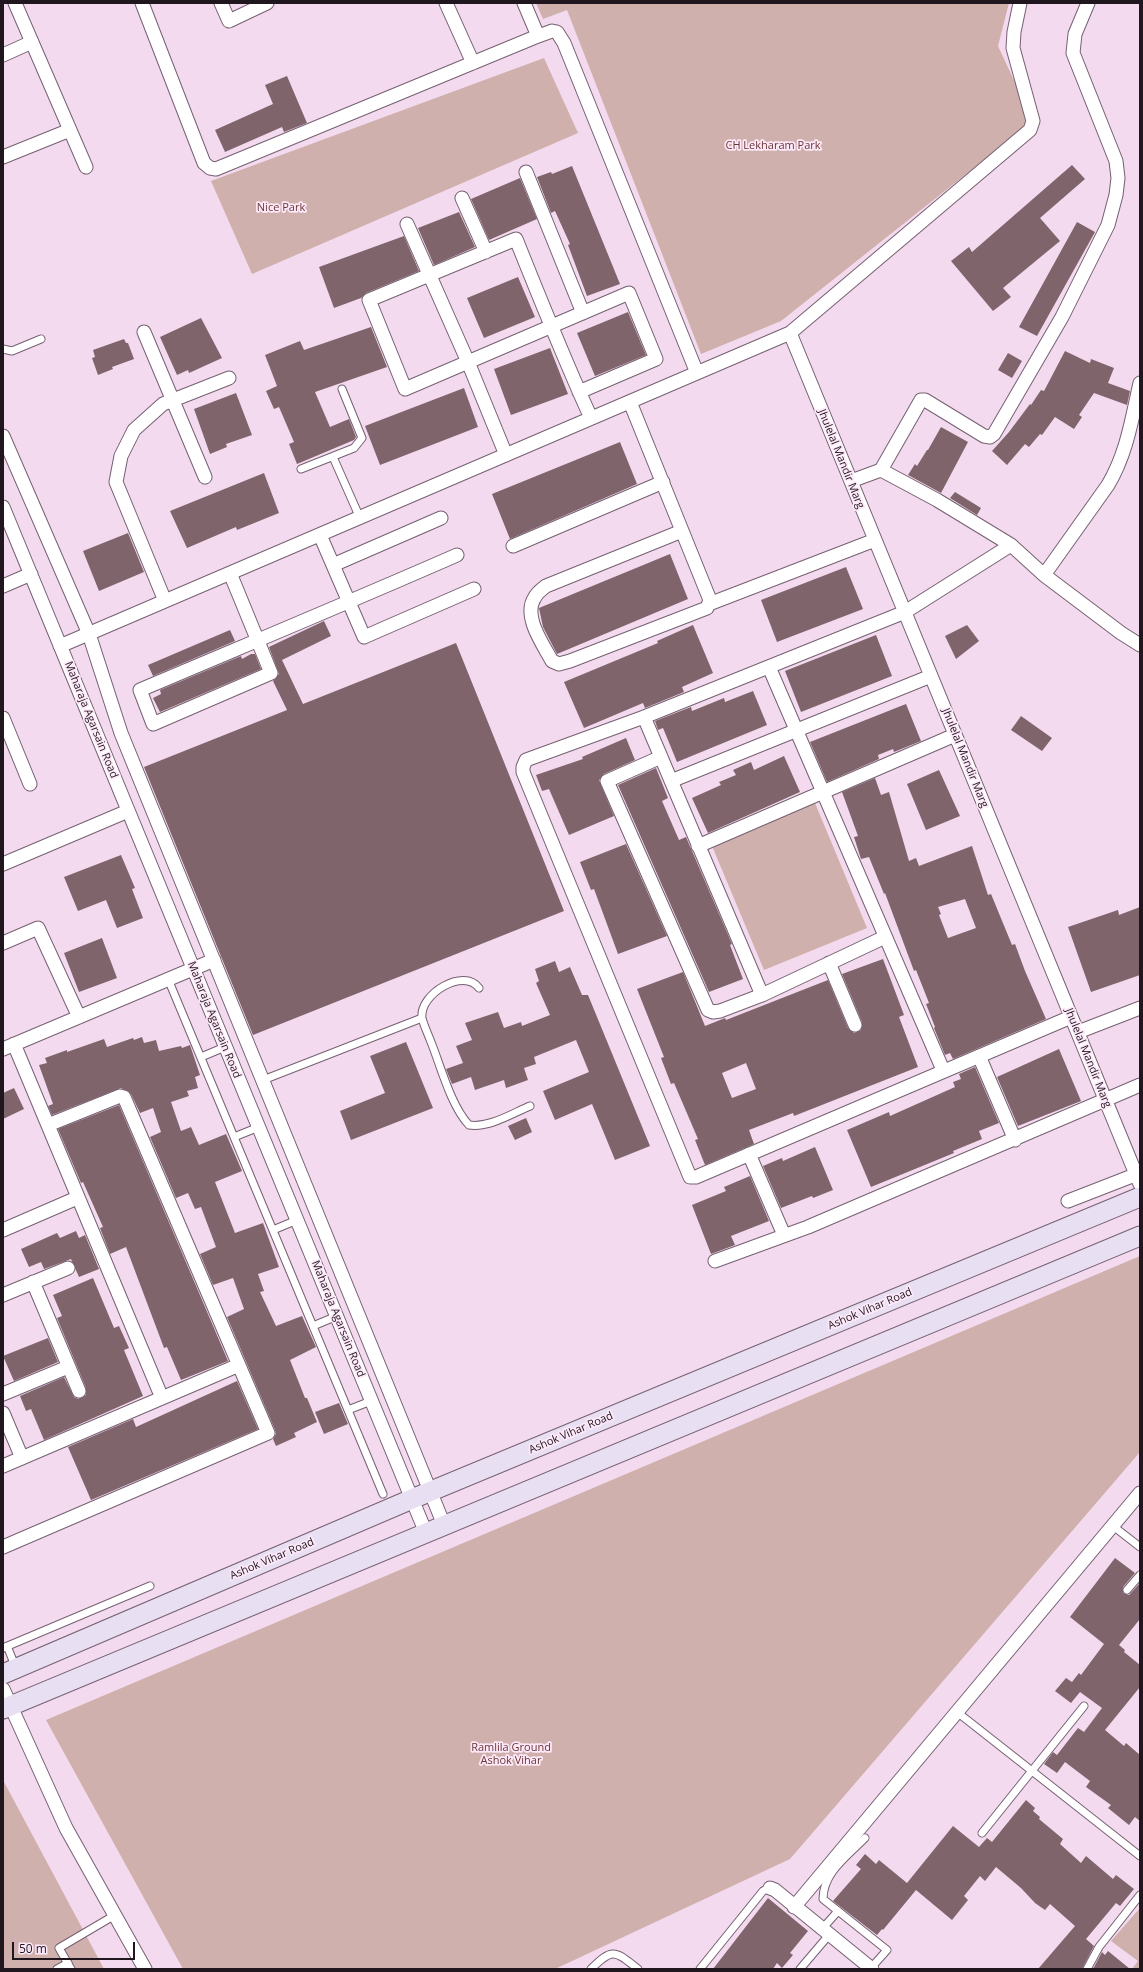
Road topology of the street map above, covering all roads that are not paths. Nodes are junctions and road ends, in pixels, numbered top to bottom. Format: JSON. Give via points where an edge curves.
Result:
{"nodes":[{"id":1,"x":15,"y":3,"type":"edge"},
{"id":2,"x":142,"y":3,"type":"edge"},
{"id":3,"x":221,"y":3,"type":"edge"},
{"id":4,"x":267,"y":3,"type":"edge"},
{"id":5,"x":446,"y":3,"type":"edge"},
{"id":6,"x":524,"y":3,"type":"edge"},
{"id":7,"x":1020,"y":3,"type":"edge"},
{"id":8,"x":1088,"y":3,"type":"edge"},
{"id":9,"x":538,"y":36,"type":"junction"},
{"id":10,"x":32,"y":42,"type":"junction"},
{"id":11,"x":3,"y":55,"type":"edge"},
{"id":12,"x":472,"y":64,"type":"junction"},
{"id":13,"x":70,"y":130,"type":"junction"},
{"id":14,"x":3,"y":157,"type":"edge"},
{"id":15,"x":86,"y":167,"type":"dead end"},
{"id":16,"x":526,"y":172,"type":"dead end"},
{"id":17,"x":462,"y":198,"type":"dead end"},
{"id":18,"x":407,"y":224,"type":"dead end"},
{"id":19,"x":486,"y":252,"type":"junction"},
{"id":20,"x":430,"y":274,"type":"junction"},
{"id":21,"x":583,"y":313,"type":"junction"},
{"id":22,"x":551,"y":326,"type":"junction"},
{"id":23,"x":144,"y":332,"type":"dead end"},
{"id":24,"x":790,"y":333,"type":"junction"},
{"id":25,"x":41,"y":339,"type":"dead end"},
{"id":26,"x":3,"y":349,"type":"edge"},
{"id":27,"x":468,"y":362,"type":"junction"},
{"id":28,"x":696,"y":373,"type":"junction"},
{"id":29,"x":229,"y":378,"type":"dead end"},
{"id":30,"x":1140,"y":383,"type":"edge"},
{"id":31,"x":342,"y":389,"type":"dead end"},
{"id":32,"x":579,"y":392,"type":"junction"},
{"id":33,"x":173,"y":400,"type":"junction"},
{"id":34,"x":630,"y":402,"type":"junction"},
{"id":35,"x":591,"y":418,"type":"junction"},
{"id":36,"x":3,"y":436,"type":"edge"},
{"id":37,"x":506,"y":455,"type":"junction"},
{"id":38,"x":333,"y":458,"type":"junction"},
{"id":39,"x":301,"y":469,"type":"dead end"},
{"id":40,"x":881,"y":470,"type":"junction"},
{"id":41,"x":205,"y":477,"type":"dead end"},
{"id":42,"x":850,"y":481,"type":"junction"},
{"id":43,"x":663,"y":482,"type":"junction"},
{"id":44,"x":3,"y":507,"type":"edge"},
{"id":45,"x":360,"y":518,"type":"junction"},
{"id":46,"x":442,"y":518,"type":"dead end"},
{"id":47,"x":682,"y":531,"type":"junction"},
{"id":48,"x":320,"y":535,"type":"junction"},
{"id":49,"x":875,"y":540,"type":"junction"},
{"id":50,"x":1011,"y":545,"type":"junction"},
{"id":51,"x":513,"y":546,"type":"dead end"},
{"id":52,"x":457,"y":555,"type":"dead end"},
{"id":53,"x":333,"y":565,"type":"junction"},
{"id":54,"x":230,"y":573,"type":"junction"},
{"id":55,"x":31,"y":574,"type":"junction"},
{"id":56,"x":1044,"y":575,"type":"junction"},
{"id":57,"x":3,"y":586,"type":"edge"},
{"id":58,"x":474,"y":589,"type":"dead end"},
{"id":59,"x":165,"y":601,"type":"junction"},
{"id":60,"x":348,"y":602,"type":"junction"},
{"id":61,"x":709,"y":604,"type":"junction"},
{"id":62,"x":905,"y":612,"type":"junction"},
{"id":63,"x":89,"y":634,"type":"junction"},
{"id":64,"x":257,"y":640,"type":"junction"},
{"id":65,"x":1140,"y":645,"type":"edge"},
{"id":66,"x":60,"y":646,"type":"junction"},
{"id":67,"x":769,"y":666,"type":"junction"},
{"id":68,"x":931,"y":676,"type":"junction"},
{"id":69,"x":644,"y":717,"type":"junction"},
{"id":70,"x":3,"y":718,"type":"edge"},
{"id":71,"x":796,"y":730,"type":"junction"},
{"id":72,"x":955,"y":735,"type":"junction"},
{"id":73,"x":661,"y":757,"type":"junction"},
{"id":74,"x":671,"y":781,"type":"junction"},
{"id":75,"x":30,"y":784,"type":"dead end"},
{"id":76,"x":823,"y":792,"type":"junction"},
{"id":77,"x":128,"y":811,"type":"junction"},
{"id":78,"x":698,"y":846,"type":"junction"},
{"id":79,"x":3,"y":864,"type":"edge"},
{"id":80,"x":885,"y":937,"type":"junction"},
{"id":81,"x":3,"y":943,"type":"edge"},
{"id":82,"x":214,"y":960,"type":"junction"},
{"id":83,"x":829,"y":963,"type":"junction"},
{"id":84,"x":193,"y":969,"type":"junction"},
{"id":85,"x":168,"y":979,"type":"junction"},
{"id":86,"x":479,"y":988,"type":"dead end"},
{"id":87,"x":762,"y":995,"type":"junction"},
{"id":88,"x":1140,"y":1008,"type":"edge"},
{"id":89,"x":79,"y":1017,"type":"junction"},
{"id":90,"x":1071,"y":1017,"type":"junction"},
{"id":91,"x":422,"y":1018,"type":"junction"},
{"id":92,"x":855,"y":1025,"type":"dead end"},
{"id":93,"x":1078,"y":1032,"type":"junction"},
{"id":94,"x":9,"y":1047,"type":"edge"},
{"id":95,"x":225,"y":1047,"type":"junction"},
{"id":96,"x":979,"y":1056,"type":"junction"},
{"id":97,"x":201,"y":1057,"type":"junction"},
{"id":98,"x":943,"y":1070,"type":"junction"},
{"id":99,"x":263,"y":1080,"type":"junction"},
{"id":100,"x":1139,"y":1088,"type":"edge"},
{"id":101,"x":1106,"y":1101,"type":"junction"},
{"id":102,"x":530,"y":1106,"type":"dead end"},
{"id":103,"x":48,"y":1125,"type":"junction"},
{"id":104,"x":259,"y":1127,"type":"junction"},
{"id":105,"x":234,"y":1137,"type":"junction"},
{"id":106,"x":1015,"y":1140,"type":"junction"},
{"id":107,"x":749,"y":1154,"type":"junction"},
{"id":108,"x":1139,"y":1177,"type":"edge"},
{"id":109,"x":1140,"y":1197,"type":"edge"},
{"id":110,"x":77,"y":1198,"type":"junction"},
{"id":111,"x":1068,"y":1201,"type":"dead end"},
{"id":112,"x":297,"y":1220,"type":"junction"},
{"id":113,"x":3,"y":1229,"type":"edge"},
{"id":114,"x":273,"y":1230,"type":"junction"},
{"id":115,"x":784,"y":1235,"type":"junction"},
{"id":116,"x":1140,"y":1236,"type":"edge"},
{"id":117,"x":715,"y":1261,"type":"dead end"},
{"id":118,"x":68,"y":1268,"type":"dead end"},
{"id":119,"x":33,"y":1282,"type":"junction"},
{"id":120,"x":3,"y":1295,"type":"edge"},
{"id":121,"x":337,"y":1316,"type":"junction"},
{"id":122,"x":313,"y":1326,"type":"junction"},
{"id":123,"x":239,"y":1365,"type":"junction"},
{"id":124,"x":68,"y":1367,"type":"junction"},
{"id":125,"x":79,"y":1391,"type":"dead end"},
{"id":126,"x":3,"y":1394,"type":"edge"},
{"id":127,"x":162,"y":1398,"type":"junction"},
{"id":128,"x":371,"y":1400,"type":"junction"},
{"id":129,"x":348,"y":1410,"type":"junction"},
{"id":130,"x":3,"y":1413,"type":"edge"},
{"id":131,"x":22,"y":1458,"type":"junction"},
{"id":132,"x":3,"y":1466,"type":"edge"},
{"id":133,"x":431,"y":1492,"type":"junction"},
{"id":134,"x":1140,"y":1493,"type":"edge"},
{"id":135,"x":383,"y":1494,"type":"dead end"},
{"id":136,"x":412,"y":1499,"type":"junction"},
{"id":137,"x":444,"y":1525,"type":"junction"},
{"id":138,"x":1113,"y":1526,"type":"junction"},
{"id":139,"x":426,"y":1533,"type":"junction"},
{"id":140,"x":3,"y":1547,"type":"edge"},
{"id":141,"x":1140,"y":1547,"type":"edge"},
{"id":142,"x":1140,"y":1575,"type":"edge"},
{"id":143,"x":150,"y":1586,"type":"dead end"},
{"id":144,"x":1127,"y":1590,"type":"dead end"},
{"id":145,"x":5,"y":1647,"type":"edge"},
{"id":146,"x":10,"y":1671,"type":"edge"},
{"id":147,"x":3,"y":1689,"type":"edge"},
{"id":148,"x":1084,"y":1706,"type":"dead end"},
{"id":149,"x":7,"y":1707,"type":"edge"},
{"id":150,"x":957,"y":1712,"type":"junction"},
{"id":151,"x":1032,"y":1770,"type":"junction"},
{"id":152,"x":982,"y":1833,"type":"dead end"},
{"id":153,"x":865,"y":1838,"type":"dead end"},
{"id":154,"x":1140,"y":1856,"type":"edge"},
{"id":155,"x":770,"y":1888,"type":"joint"},
{"id":156,"x":1140,"y":1895,"type":"edge"},
{"id":157,"x":794,"y":1907,"type":"junction"},
{"id":158,"x":838,"y":1910,"type":"junction"},
{"id":159,"x":115,"y":1915,"type":"junction"},
{"id":160,"x":826,"y":1932,"type":"junction"},
{"id":161,"x":69,"y":1966,"type":"edge"},
{"id":162,"x":57,"y":1969,"type":"edge"},
{"id":163,"x":146,"y":1969,"type":"edge"},
{"id":164,"x":591,"y":1969,"type":"edge"},
{"id":165,"x":638,"y":1969,"type":"edge"},
{"id":166,"x":700,"y":1969,"type":"edge"},
{"id":167,"x":800,"y":1969,"type":"edge"},
{"id":168,"x":872,"y":1969,"type":"edge"},
{"id":169,"x":1087,"y":1969,"type":"edge"}],
"edges":[{"from":1,"to":10,"type":"street"},
{"from":2,"to":12,"type":"street","via":[[204,163],[216,169]]},
{"from":3,"to":4,"type":"street","via":[[228,21]]},
{"from":5,"to":12,"type":"street"},
{"from":6,"to":9,"type":"street"},
{"from":7,"to":24,"type":"street","via":[[1013,48],[1033,121],[1030,130]]},
{"from":8,"to":40,"type":"street","via":[[1074,34],[1073,53],[1116,161],[1116,195],[1108,225],[1062,317],[994,434],[990,437],[984,436],[921,400]]},
{"from":9,"to":12,"type":"street"},
{"from":9,"to":28,"type":"street","via":[[552,31],[557,32],[564,43]]},
{"from":10,"to":11,"type":"street"},
{"from":10,"to":13,"type":"street"},
{"from":13,"to":14,"type":"street"},
{"from":13,"to":15,"type":"street"},
{"from":16,"to":21,"type":"street"},
{"from":17,"to":19,"type":"street"},
{"from":18,"to":20,"type":"street"},
{"from":19,"to":20,"type":"street"},
{"from":19,"to":22,"type":"street","via":[[516,239]]},
{"from":20,"to":27,"type":"street"},
{"from":20,"to":27,"type":"street","via":[[369,300],[405,389]]},
{"from":21,"to":22,"type":"street"},
{"from":21,"to":32,"type":"street","via":[[629,294],[656,359]]},
{"from":22,"to":27,"type":"street"},
{"from":22,"to":32,"type":"street"},
{"from":23,"to":33,"type":"street"},
{"from":24,"to":28,"type":"street"},
{"from":24,"to":42,"type":"street","name":"Jhulelal Mandir Marg"},
{"from":25,"to":26,"type":"lane","via":[[12,350]]},
{"from":27,"to":37,"type":"street"},
{"from":28,"to":34,"type":"street"},
{"from":29,"to":33,"type":"street"},
{"from":30,"to":56,"type":"street","via":[[1118,469]]},
{"from":31,"to":38,"type":"lane","via":[[362,438],[354,448]]},
{"from":32,"to":35,"type":"street"},
{"from":33,"to":41,"type":"street"},
{"from":33,"to":59,"type":"street","via":[[163,404],[134,430],[120,456],[116,482]]},
{"from":34,"to":35,"type":"street"},
{"from":34,"to":43,"type":"street"},
{"from":35,"to":37,"type":"street"},
{"from":36,"to":63,"type":"street"},
{"from":37,"to":45,"type":"street"},
{"from":38,"to":39,"type":"lane"},
{"from":38,"to":45,"type":"lane"},
{"from":40,"to":42,"type":"street"},
{"from":40,"to":50,"type":"street"},
{"from":42,"to":49,"type":"street","name":"Jhulelal Mandir Marg"},
{"from":43,"to":47,"type":"street"},
{"from":43,"to":51,"type":"street"},
{"from":44,"to":55,"type":"street","name":"Maharaja Agarsain Road"},
{"from":45,"to":48,"type":"street"},
{"from":46,"to":53,"type":"street"},
{"from":47,"to":61,"type":"street","via":[[710,600]]},
{"from":47,"to":61,"type":"street","via":[[546,586],[535,597],[530,608],[532,621],[552,661],[559,664],[707,608]]},
{"from":48,"to":53,"type":"street"},
{"from":48,"to":54,"type":"street"},
{"from":49,"to":61,"type":"street"},
{"from":49,"to":62,"type":"street","name":"Jhulelal Mandir Marg"},
{"from":50,"to":56,"type":"street"},
{"from":50,"to":62,"type":"street"},
{"from":52,"to":60,"type":"street"},
{"from":53,"to":60,"type":"street"},
{"from":54,"to":59,"type":"street"},
{"from":54,"to":64,"type":"street"},
{"from":55,"to":57,"type":"street"},
{"from":55,"to":66,"type":"street","name":"Maharaja Agarsain Road"},
{"from":56,"to":65,"type":"street","via":[[1120,633]]},
{"from":58,"to":60,"type":"street","via":[[364,637]]},
{"from":59,"to":63,"type":"street"},
{"from":60,"to":64,"type":"street"},
{"from":62,"to":67,"type":"street"},
{"from":62,"to":68,"type":"street","name":"Jhulelal Mandir Marg"},
{"from":63,"to":66,"type":"street"},
{"from":63,"to":82,"type":"street","via":[[122,732]]},
{"from":64,"to":64,"type":"street","via":[[140,690],[153,724],[271,673]]},
{"from":66,"to":77,"type":"street","name":"Maharaja Agarsain Road"},
{"from":67,"to":69,"type":"street"},
{"from":67,"to":71,"type":"street"},
{"from":68,"to":71,"type":"street"},
{"from":68,"to":72,"type":"street","name":"Jhulelal Mandir Marg"},
{"from":69,"to":73,"type":"street"},
{"from":69,"to":107,"type":"street","via":[[526,760],[523,772],[687,1172],[690,1176],[696,1177]]},
{"from":70,"to":75,"type":"street"},
{"from":71,"to":74,"type":"street"},
{"from":71,"to":76,"type":"street"},
{"from":72,"to":76,"type":"street"},
{"from":72,"to":90,"type":"street","name":"Jhulelal Mandir Marg"},
{"from":73,"to":74,"type":"street"},
{"from":73,"to":87,"type":"street","via":[[606,781],[708,1010],[720,1011]]},
{"from":74,"to":78,"type":"street"},
{"from":76,"to":78,"type":"street"},
{"from":76,"to":80,"type":"street"},
{"from":77,"to":79,"type":"street"},
{"from":77,"to":84,"type":"street","name":"Maharaja Agarsain Road"},
{"from":78,"to":87,"type":"street"},
{"from":80,"to":83,"type":"street"},
{"from":80,"to":98,"type":"street"},
{"from":81,"to":89,"type":"street","via":[[38,928]]},
{"from":82,"to":84,"type":"street"},
{"from":82,"to":99,"type":"street"},
{"from":83,"to":87,"type":"street"},
{"from":83,"to":92,"type":"street"},
{"from":84,"to":85,"type":"street"},
{"from":84,"to":95,"type":"street","name":"Maharaja Agarsain Road"},
{"from":85,"to":89,"type":"street"},
{"from":85,"to":97,"type":"lane"},
{"from":86,"to":91,"type":"lane","via":[[473,982],[459,981],[440,988],[425,1003]]},
{"from":88,"to":93,"type":"street"},
{"from":89,"to":94,"type":"street"},
{"from":90,"to":93,"type":"street","name":"Jhulelal Mandir Marg"},
{"from":90,"to":96,"type":"street"},
{"from":91,"to":99,"type":"lane"},
{"from":91,"to":102,"type":"lane","via":[[452,1096],[469,1126],[491,1122]]},
{"from":93,"to":101,"type":"street","name":"Jhulelal Mandir Marg"},
{"from":94,"to":103,"type":"street"},
{"from":95,"to":97,"type":"lane"},
{"from":95,"to":104,"type":"street","name":"Maharaja Agarsain Road"},
{"from":96,"to":98,"type":"street"},
{"from":96,"to":106,"type":"street"},
{"from":97,"to":105,"type":"lane"},
{"from":98,"to":107,"type":"street"},
{"from":99,"to":133,"type":"street"},
{"from":100,"to":101,"type":"street"},
{"from":101,"to":106,"type":"street"},
{"from":101,"to":108,"type":"street","name":"Jhulelal Mandir Marg"},
{"from":103,"to":110,"type":"street"},
{"from":103,"to":123,"type":"street","via":[[120,1096],[124,1097]]},
{"from":104,"to":105,"type":"lane"},
{"from":104,"to":112,"type":"street","name":"Maharaja Agarsain Road"},
{"from":105,"to":114,"type":"lane"},
{"from":106,"to":115,"type":"street"},
{"from":107,"to":115,"type":"street"},
{"from":108,"to":111,"type":"street"},
{"from":109,"to":133,"type":"main road","name":"Ashok Vihar Road"},
{"from":110,"to":113,"type":"street"},
{"from":110,"to":127,"type":"street"},
{"from":112,"to":114,"type":"lane"},
{"from":112,"to":121,"type":"street","name":"Maharaja Agarsain Road"},
{"from":114,"to":122,"type":"lane"},
{"from":115,"to":117,"type":"street"},
{"from":116,"to":137,"type":"main road"},
{"from":118,"to":119,"type":"street"},
{"from":119,"to":120,"type":"street"},
{"from":119,"to":124,"type":"street"},
{"from":121,"to":122,"type":"lane"},
{"from":121,"to":128,"type":"street","name":"Maharaja Agarsain Road"},
{"from":122,"to":129,"type":"lane"},
{"from":123,"to":127,"type":"street"},
{"from":123,"to":140,"type":"street","via":[[268,1434]]},
{"from":124,"to":125,"type":"street"},
{"from":124,"to":126,"type":"street"},
{"from":127,"to":131,"type":"street"},
{"from":128,"to":129,"type":"lane"},
{"from":128,"to":136,"type":"street","name":"Maharaja Agarsain Road"},
{"from":129,"to":135,"type":"lane"},
{"from":130,"to":131,"type":"street"},
{"from":131,"to":132,"type":"street"},
{"from":133,"to":136,"type":"main road","name":"Ashok Vihar Road"},
{"from":133,"to":137,"type":"street"},
{"from":134,"to":138,"type":"street"},
{"from":136,"to":139,"type":"street","name":"Maharaja Agarsain Road"},
{"from":136,"to":146,"type":"main road","name":"Ashok Vihar Road"},
{"from":137,"to":139,"type":"main road"},
{"from":138,"to":141,"type":"lane"},
{"from":138,"to":150,"type":"street"},
{"from":139,"to":149,"type":"main road"},
{"from":142,"to":144,"type":"lane"},
{"from":143,"to":145,"type":"lane"},
{"from":145,"to":146,"type":"lane"},
{"from":147,"to":149,"type":"street"},
{"from":148,"to":151,"type":"lane"},
{"from":149,"to":159,"type":"street","via":[[66,1828]]},
{"from":150,"to":151,"type":"lane"},
{"from":150,"to":157,"type":"street"},
{"from":151,"to":152,"type":"lane"},
{"from":151,"to":154,"type":"lane"},
{"from":153,"to":158,"type":"lane","via":[[830,1874],[823,1890],[823,1899]]},
{"from":155,"to":157,"type":"street","via":[[776,1890]]},
{"from":155,"to":166,"type":"lane","via":[[763,1891]]},
{"from":156,"to":169,"type":"lane","via":[[1099,1947]]},
{"from":157,"to":160,"type":"street"},
{"from":158,"to":160,"type":"lane"},
{"from":158,"to":168,"type":"lane","via":[[887,1950]]},
{"from":159,"to":161,"type":"lane","via":[[59,1948]]},
{"from":159,"to":163,"type":"street"},
{"from":160,"to":167,"type":"lane"},
{"from":160,"to":168,"type":"street"},
{"from":161,"to":162,"type":"lane"},
{"from":164,"to":165,"type":"lane","via":[[605,1955],[612,1953],[621,1956]]}]}
